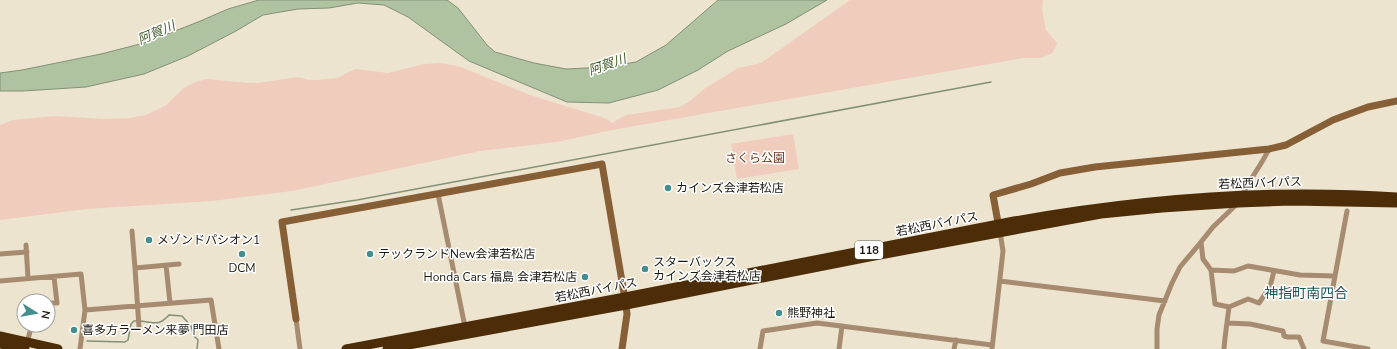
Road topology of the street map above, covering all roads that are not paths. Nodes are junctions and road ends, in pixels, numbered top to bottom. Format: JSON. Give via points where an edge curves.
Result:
{"nodes":[{"id":1,"x":1397,"y":101,"type":"edge"},
{"id":2,"x":1269,"y":149,"type":"junction"},
{"id":3,"x":438,"y":194,"type":"junction"},
{"id":4,"x":1397,"y":197,"type":"edge"},
{"id":5,"x":1240,"y":199,"type":"junction"},
{"id":6,"x":1397,"y":203,"type":"edge"},
{"id":7,"x":1347,"y":211,"type":"dead end"},
{"id":8,"x":999,"y":228,"type":"junction"},
{"id":9,"x":132,"y":231,"type":"dead end"},
{"id":10,"x":1201,"y":242,"type":"junction"},
{"id":11,"x":26,"y":245,"type":"dead end"},
{"id":12,"x":27,"y":252,"type":"junction"},
{"id":13,"x":0,"y":254,"type":"edge"},
{"id":14,"x":179,"y":264,"type":"dead end"},
{"id":15,"x":166,"y":265,"type":"junction"},
{"id":16,"x":135,"y":268,"type":"junction"},
{"id":17,"x":1211,"y":270,"type":"junction"},
{"id":18,"x":1274,"y":271,"type":"junction"},
{"id":19,"x":1334,"y":276,"type":"junction"},
{"id":20,"x":54,"y":277,"type":"junction"},
{"id":21,"x":28,"y":278,"type":"junction"},
{"id":22,"x":1000,"y":280,"type":"junction"},
{"id":23,"x":0,"y":281,"type":"edge"},
{"id":24,"x":56,"y":293,"type":"edge"},
{"id":25,"x":626,"y":301,"type":"junction"},
{"id":26,"x":1165,"y":301,"type":"junction"},
{"id":27,"x":170,"y":303,"type":"junction"},
{"id":28,"x":137,"y":305,"type":"junction"},
{"id":29,"x":1229,"y":307,"type":"junction"},
{"id":30,"x":85,"y":310,"type":"junction"},
{"id":31,"x":296,"y":319,"type":"joint"},
{"id":32,"x":139,"y":323,"type":"dead end"},
{"id":33,"x":1227,"y":323,"type":"junction"},
{"id":34,"x":842,"y":326,"type":"junction"},
{"id":35,"x":465,"y":327,"type":"junction"},
{"id":36,"x":30,"y":333,"type":"edge"},
{"id":37,"x":0,"y":336,"type":"edge"},
{"id":38,"x":956,"y":340,"type":"junction"},
{"id":39,"x":26,"y":345,"type":"edge"},
{"id":40,"x":5,"y":346,"type":"edge"},
{"id":41,"x":992,"y":347,"type":"edge"},
{"id":42,"x":58,"y":349,"type":"edge"},
{"id":43,"x":80,"y":349,"type":"edge"},
{"id":44,"x":219,"y":349,"type":"edge"},
{"id":45,"x":300,"y":349,"type":"edge"},
{"id":46,"x":346,"y":349,"type":"edge"},
{"id":47,"x":387,"y":349,"type":"edge"},
{"id":48,"x":622,"y":349,"type":"edge"},
{"id":49,"x":760,"y":349,"type":"edge"},
{"id":50,"x":839,"y":349,"type":"edge"},
{"id":51,"x":954,"y":349,"type":"edge"},
{"id":52,"x":1156,"y":349,"type":"edge"},
{"id":53,"x":1224,"y":349,"type":"edge"},
{"id":54,"x":1304,"y":349,"type":"edge"},
{"id":55,"x":1368,"y":349,"type":"edge"}],
"edges":[{"from":1,"to":2,"type":"street","via":[[1333,120],[1286,145]]},
{"from":2,"to":5,"type":"street"},
{"from":2,"to":8,"type":"street","via":[[1060,173],[993,195]]},
{"from":3,"to":25,"type":"street","via":[[602,164]]},
{"from":3,"to":31,"type":"street","via":[[282,222]]},
{"from":3,"to":35,"type":"street"},
{"from":4,"to":5,"type":"highway","name":"若松西バイパス","number":"118","via":[[1308,194]]},
{"from":5,"to":6,"type":"highway","name":"若松西バイパス","number":"118"},
{"from":5,"to":8,"type":"highway","name":"若松西バイパス","number":"118"},
{"from":5,"to":10,"type":"street"},
{"from":7,"to":19,"type":"street"},
{"from":8,"to":22,"type":"street","via":[[1003,251]]},
{"from":8,"to":25,"type":"highway","name":"若松西バイパス","number":"118","via":[[749,280]]},
{"from":9,"to":16,"type":"street"},
{"from":10,"to":17,"type":"street","via":[[1203,259]]},
{"from":10,"to":26,"type":"street","via":[[1180,267]]},
{"from":11,"to":12,"type":"street"},
{"from":12,"to":13,"type":"street"},
{"from":12,"to":21,"type":"street"},
{"from":14,"to":15,"type":"street"},
{"from":15,"to":16,"type":"street"},
{"from":15,"to":27,"type":"street"},
{"from":16,"to":28,"type":"street"},
{"from":17,"to":18,"type":"street","via":[[1234,271],[1248,266]]},
{"from":17,"to":29,"type":"street","via":[[1215,304]]},
{"from":18,"to":19,"type":"street"},
{"from":18,"to":29,"type":"street","via":[[1270,287],[1259,303],[1248,299]]},
{"from":19,"to":55,"type":"street","via":[[1323,341]]},
{"from":20,"to":21,"type":"street"},
{"from":20,"to":24,"type":"street"},
{"from":20,"to":30,"type":"street","via":[[81,274]]},
{"from":21,"to":23,"type":"street"},
{"from":22,"to":26,"type":"street"},
{"from":22,"to":41,"type":"street"},
{"from":25,"to":35,"type":"highway","name":"若松西バイパス","number":"118"},
{"from":25,"to":47,"type":"highway","name":"若松西バイパス","number":"118"},
{"from":25,"to":48,"type":"street","via":[[627,314]]},
{"from":26,"to":52,"type":"street","via":[[1157,323]]},
{"from":27,"to":28,"type":"street"},
{"from":27,"to":44,"type":"street","via":[[211,300]]},
{"from":28,"to":30,"type":"street"},
{"from":28,"to":32,"type":"street"},
{"from":29,"to":33,"type":"street"},
{"from":30,"to":43,"type":"street"},
{"from":31,"to":45,"type":"street"},
{"from":33,"to":53,"type":"street"},
{"from":33,"to":54,"type":"street","via":[[1250,324],[1283,331],[1284,336],[1298,337]]},
{"from":34,"to":38,"type":"street"},
{"from":34,"to":49,"type":"street","via":[[816,323],[768,329],[763,331]]},
{"from":34,"to":50,"type":"street"},
{"from":35,"to":46,"type":"highway","name":"若松西バイパス","number":"118"},
{"from":36,"to":39,"type":"street"},
{"from":37,"to":39,"type":"highway"},
{"from":38,"to":41,"type":"street"},
{"from":38,"to":51,"type":"street"},
{"from":39,"to":40,"type":"highway"},
{"from":39,"to":42,"type":"highway"}]}
